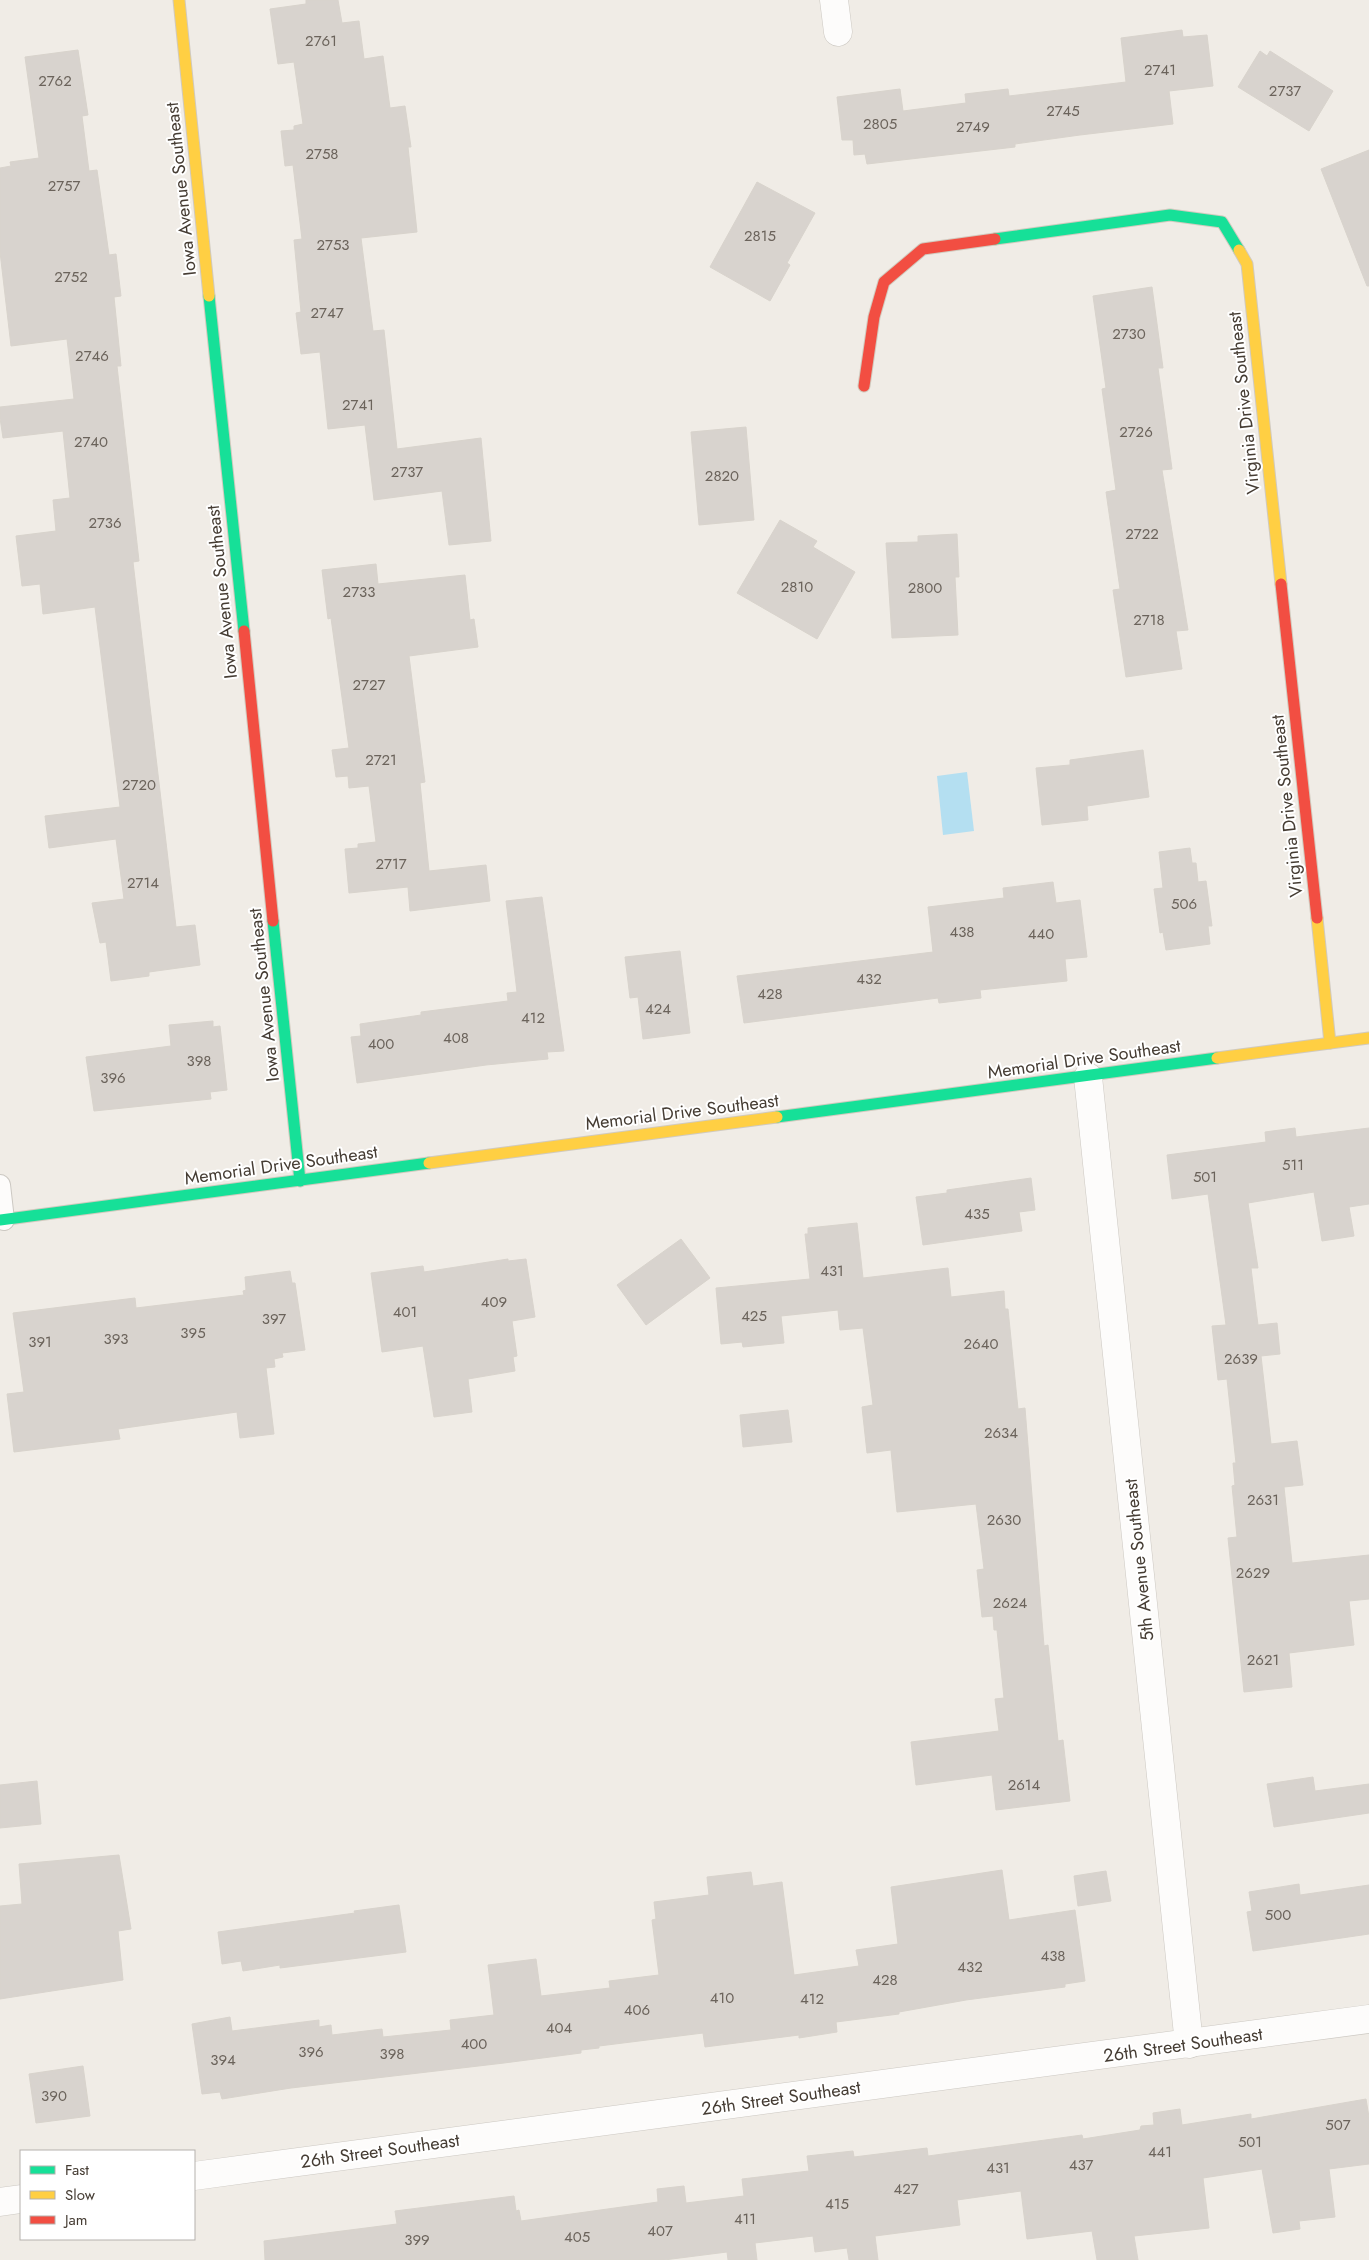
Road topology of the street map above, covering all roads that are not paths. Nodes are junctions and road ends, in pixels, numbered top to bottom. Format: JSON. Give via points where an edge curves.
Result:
{"nodes":[{"id":1,"x":179,"y":0,"type":"edge"},
{"id":2,"x":834,"y":0,"type":"edge"},
{"id":3,"x":838,"y":32,"type":"dead end"},
{"id":4,"x":864,"y":386,"type":"dead end"},
{"id":5,"x":1369,"y":1038,"type":"edge"},
{"id":6,"x":1330,"y":1043,"type":"junction"},
{"id":7,"x":1088,"y":1077,"type":"junction"},
{"id":8,"x":300,"y":1181,"type":"junction"},
{"id":9,"x":0,"y":1185,"type":"edge"},
{"id":10,"x":2,"y":1220,"type":"edge"},
{"id":11,"x":1369,"y":2019,"type":"edge"},
{"id":12,"x":1189,"y":2044,"type":"junction"},
{"id":13,"x":195,"y":2176,"type":"edge"},
{"id":14,"x":20,"y":2199,"type":"edge"},
{"id":15,"x":0,"y":2202,"type":"edge"}],
"edges":[{"from":1,"to":8,"type":"street","name":"Iowa Avenue Southeast"},
{"from":2,"to":3,"type":"street"},
{"from":4,"to":6,"type":"street","name":"Virginia Drive Southeast","via":[[874,316],[884,282],[923,249],[1170,215],[1222,222],[1247,264]]},
{"from":5,"to":6,"type":"street","name":"Memorial Drive Southeast"},
{"from":6,"to":7,"type":"street","name":"Memorial Drive Southeast"},
{"from":7,"to":8,"type":"street","name":"Memorial Drive Southeast"},
{"from":7,"to":12,"type":"street","name":"5th Avenue Southeast"},
{"from":8,"to":10,"type":"street","name":"Memorial Drive Southeast"},
{"from":9,"to":10,"type":"lane"},
{"from":11,"to":12,"type":"street","name":"26th Street Southeast"},
{"from":12,"to":13,"type":"street","name":"26th Street Southeast"},
{"from":14,"to":15,"type":"street"}]}
